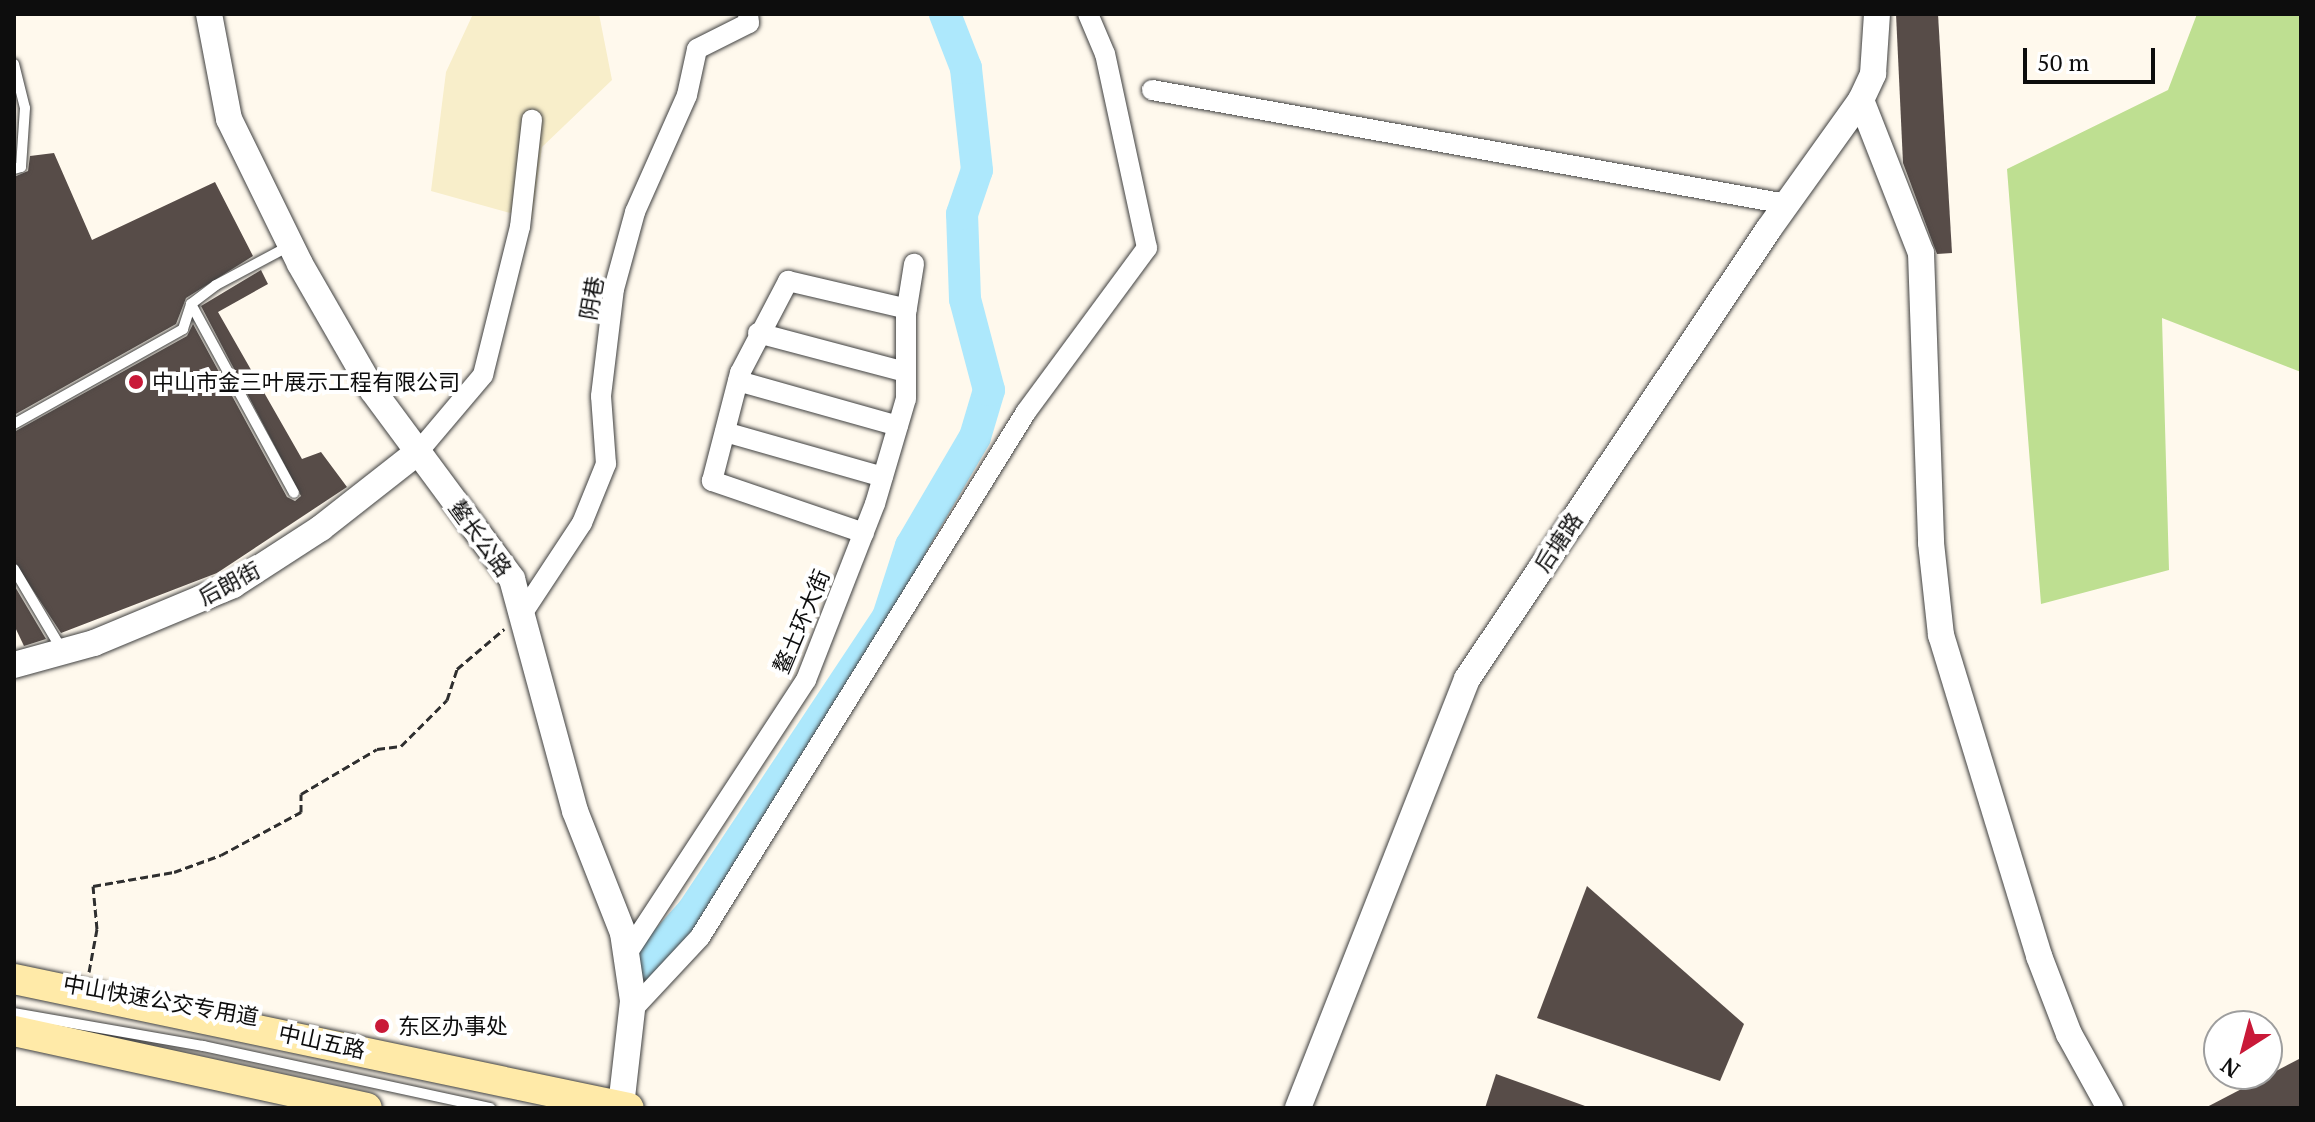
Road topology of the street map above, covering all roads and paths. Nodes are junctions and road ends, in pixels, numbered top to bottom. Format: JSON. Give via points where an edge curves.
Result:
{"nodes":[{"id":1,"x":209,"y":14,"type":"edge"},
{"id":2,"x":748,"y":14,"type":"edge"},
{"id":3,"x":1088,"y":14,"type":"edge"},
{"id":4,"x":1877,"y":14,"type":"edge"},
{"id":5,"x":14,"y":64,"type":"edge"},
{"id":6,"x":1152,"y":90,"type":"dead end"},
{"id":7,"x":1861,"y":100,"type":"junction"},
{"id":8,"x":532,"y":120,"type":"dead end"},
{"id":9,"x":14,"y":169,"type":"edge"},
{"id":10,"x":1786,"y":204,"type":"junction"},
{"id":11,"x":291,"y":245,"type":"junction"},
{"id":12,"x":914,"y":264,"type":"dead end"},
{"id":13,"x":191,"y":304,"type":"junction"},
{"id":14,"x":907,"y":309,"type":"junction"},
{"id":15,"x":758,"y":333,"type":"junction"},
{"id":16,"x":906,"y":372,"type":"junction"},
{"id":17,"x":738,"y":381,"type":"junction"},
{"id":18,"x":14,"y":424,"type":"edge"},
{"id":19,"x":898,"y":426,"type":"junction"},
{"id":20,"x":725,"y":432,"type":"junction"},
{"id":21,"x":418,"y":452,"type":"junction"},
{"id":22,"x":883,"y":477,"type":"junction"},
{"id":23,"x":294,"y":493,"type":"dead end"},
{"id":24,"x":864,"y":533,"type":"junction"},
{"id":25,"x":14,"y":569,"type":"edge"},
{"id":26,"x":522,"y":614,"type":"junction"},
{"id":27,"x":63,"y":652,"type":"junction"},
{"id":28,"x":14,"y":665,"type":"edge"},
{"id":29,"x":626,"y":955,"type":"junction"},
{"id":30,"x":14,"y":979,"type":"edge"},
{"id":31,"x":14,"y":993,"type":"edge"},
{"id":32,"x":89,"y":994,"type":"junction"},
{"id":33,"x":632,"y":1010,"type":"junction"},
{"id":34,"x":14,"y":1013,"type":"edge"},
{"id":35,"x":14,"y":1031,"type":"edge"},
{"id":36,"x":625,"y":1107,"type":"edge"},
{"id":37,"x":367,"y":1108,"type":"edge"},
{"id":38,"x":490,"y":1108,"type":"edge"},
{"id":39,"x":583,"y":1108,"type":"edge"},
{"id":40,"x":1298,"y":1108,"type":"edge"},
{"id":41,"x":2110,"y":1108,"type":"edge"}],
"edges":[{"from":1,"to":11,"type":"street","name":"鳌长公路","via":[[229,119]]},
{"from":2,"to":26,"type":"street","name":"阴巷","via":[[749,23],[697,49],[687,95],[635,212],[614,289],[601,396],[606,464],[582,523]]},
{"from":3,"to":33,"type":"street","via":[[1105,54],[1147,248],[1026,412],[700,937]]},
{"from":4,"to":7,"type":"street","name":"后塘路","via":[[1873,74]]},
{"from":5,"to":9,"type":"lane","via":[[25,108],[21,167]]},
{"from":6,"to":10,"type":"street"},
{"from":7,"to":10,"type":"street","name":"后塘路"},
{"from":7,"to":41,"type":"street","via":[[1921,253],[1931,543],[1941,635],[2039,956],[2069,1034]]},
{"from":8,"to":21,"type":"street","via":[[520,227],[483,375]]},
{"from":10,"to":40,"type":"street","name":"后塘路","via":[[1467,679]]},
{"from":11,"to":13,"type":"lane"},
{"from":11,"to":21,"type":"street","name":"鳌长公路","via":[[373,391]]},
{"from":12,"to":14,"type":"street","name":"鳌土环大街"},
{"from":13,"to":18,"type":"lane","via":[[183,329]]},
{"from":13,"to":23,"type":"lane"},
{"from":14,"to":15,"type":"street","via":[[788,281]]},
{"from":14,"to":16,"type":"street","name":"鳌土环大街"},
{"from":15,"to":16,"type":"street"},
{"from":15,"to":17,"type":"street"},
{"from":16,"to":19,"type":"street","name":"鳌土环大街"},
{"from":17,"to":19,"type":"street"},
{"from":17,"to":20,"type":"street"},
{"from":19,"to":22,"type":"street","name":"鳌土环大街"},
{"from":20,"to":22,"type":"street"},
{"from":20,"to":24,"type":"street","via":[[712,481]]},
{"from":21,"to":26,"type":"street","name":"鳌长公路","via":[[512,579]]},
{"from":21,"to":27,"type":"street","name":"后朗街","via":[[321,528],[233,585]]},
{"from":22,"to":24,"type":"street","name":"鳌土环大街"},
{"from":24,"to":29,"type":"street","name":"鳌土环大街","via":[[806,680]]},
{"from":25,"to":27,"type":"lane"},
{"from":26,"to":29,"type":"street","name":"鳌长公路","via":[[575,811],[623,933]]},
{"from":26,"to":32,"type":"path","via":[[457,669],[447,700],[401,746],[377,749],[301,794],[301,812],[221,855],[174,872],[93,886],[97,929],[89,951]]},
{"from":27,"to":28,"type":"street","name":"后朗街"},
{"from":29,"to":33,"type":"street","name":"鳌长公路"},
{"from":30,"to":32,"type":"main road","name":"中山五路"},
{"from":31,"to":39,"type":"lane","name":"中山快速公交专用道","via":[[207,1027]]},
{"from":32,"to":36,"type":"main road","name":"中山五路"},
{"from":33,"to":36,"type":"street","name":"鳌长公路"},
{"from":34,"to":38,"type":"lane","name":"中山快速公交专用道","via":[[203,1046]]},
{"from":35,"to":37,"type":"main road"}]}
